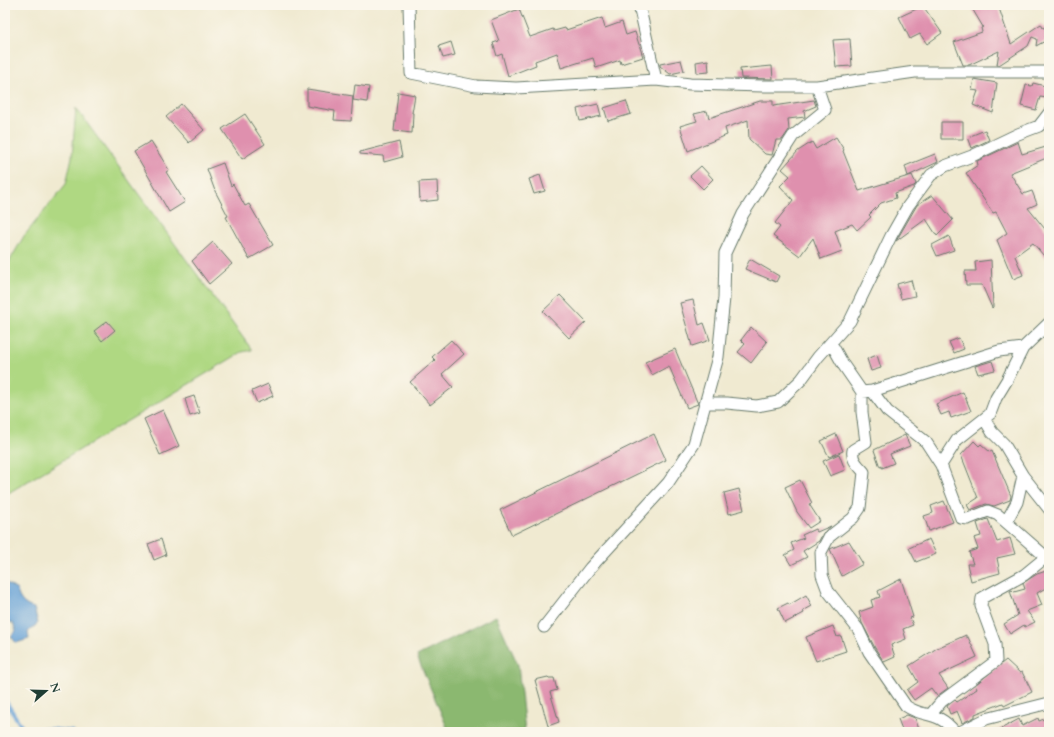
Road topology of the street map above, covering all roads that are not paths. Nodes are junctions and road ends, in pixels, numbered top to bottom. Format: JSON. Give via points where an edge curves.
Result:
{"nodes":[{"id":1,"x":409,"y":5,"type":"edge"},
{"id":2,"x":639,"y":5,"type":"edge"},
{"id":3,"x":1049,"y":72,"type":"edge"},
{"id":4,"x":656,"y":80,"type":"junction"},
{"id":5,"x":817,"y":86,"type":"junction"},
{"id":6,"x":1049,"y":113,"type":"edge"},
{"id":7,"x":1044,"y":125,"type":"edge"},
{"id":8,"x":1049,"y":323,"type":"edge"},
{"id":9,"x":831,"y":343,"type":"junction"},
{"id":10,"x":1022,"y":348,"type":"junction"},
{"id":11,"x":867,"y":392,"type":"junction"},
{"id":12,"x":707,"y":404,"type":"junction"},
{"id":13,"x":985,"y":420,"type":"junction"},
{"id":14,"x":941,"y":465,"type":"junction"},
{"id":15,"x":1023,"y":476,"type":"junction"},
{"id":16,"x":1049,"y":509,"type":"edge"},
{"id":17,"x":1006,"y":522,"type":"junction"},
{"id":18,"x":1048,"y":557,"type":"edge"},
{"id":19,"x":544,"y":627,"type":"dead end"},
{"id":20,"x":1049,"y":703,"type":"edge"},
{"id":21,"x":931,"y":714,"type":"junction"},
{"id":22,"x":955,"y":732,"type":"edge"},
{"id":23,"x":960,"y":732,"type":"edge"}],
"edges":[{"from":1,"to":4,"type":"street","via":[[411,73],[476,86],[516,88]]},
{"from":2,"to":4,"type":"street"},
{"from":3,"to":5,"type":"street","via":[[915,72]]},
{"from":4,"to":5,"type":"street","via":[[748,86]]},
{"from":5,"to":12,"type":"street","via":[[825,110],[793,136],[743,214],[725,253],[724,298],[718,357]]},
{"from":6,"to":7,"type":"street"},
{"from":7,"to":9,"type":"street","via":[[945,166],[932,175],[908,206],[891,236],[850,321]]},
{"from":8,"to":10,"type":"street"},
{"from":9,"to":11,"type":"street","via":[[844,366]]},
{"from":9,"to":12,"type":"street","via":[[802,380],[778,402],[757,406]]},
{"from":10,"to":11,"type":"street","via":[[999,351]]},
{"from":10,"to":13,"type":"street"},
{"from":11,"to":14,"type":"street","via":[[926,442]]},
{"from":11,"to":21,"type":"street","via":[[862,412],[866,442],[853,450],[852,454],[853,460],[864,472],[860,508],[853,518],[829,538],[821,552],[822,575],[828,591],[858,629],[869,652],[906,706],[913,711]]},
{"from":12,"to":19,"type":"street","via":[[694,444],[668,484],[590,568]]},
{"from":13,"to":14,"type":"street","via":[[957,440]]},
{"from":13,"to":15,"type":"street","via":[[1004,444]]},
{"from":14,"to":17,"type":"street","via":[[961,518],[968,519],[988,511]]},
{"from":15,"to":16,"type":"street"},
{"from":15,"to":17,"type":"street","via":[[1017,502]]},
{"from":17,"to":18,"type":"street"},
{"from":18,"to":21,"type":"street","via":[[1024,575],[982,598],[981,606],[995,644],[996,661],[942,701]]},
{"from":20,"to":23,"type":"street","via":[[986,719]]},
{"from":21,"to":22,"type":"street","via":[[942,719]]}]}
